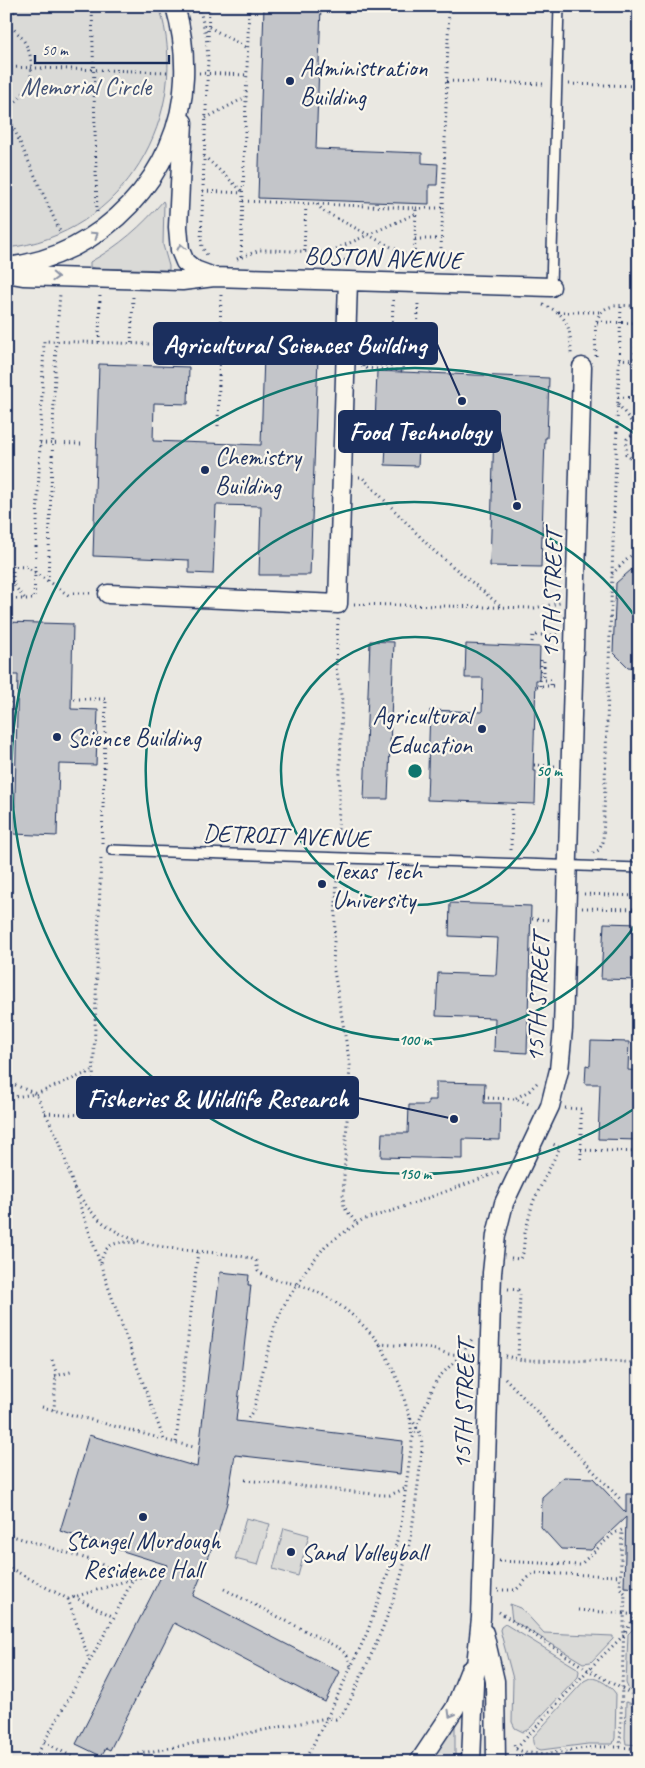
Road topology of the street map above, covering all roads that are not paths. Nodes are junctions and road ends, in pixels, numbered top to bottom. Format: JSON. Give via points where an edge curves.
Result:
{"nodes":[{"id":1,"x":175,"y":6,"type":"edge"},
{"id":2,"x":559,"y":6,"type":"edge"},
{"id":3,"x":182,"y":98,"type":"junction"},
{"id":4,"x":6,"y":267,"type":"edge"},
{"id":5,"x":6,"y":273,"type":"edge"},
{"id":6,"x":218,"y":277,"type":"junction"},
{"id":7,"x":348,"y":281,"type":"junction"},
{"id":8,"x":551,"y":287,"type":"joint"},
{"id":9,"x":576,"y":361,"type":"road end"},
{"id":10,"x":108,"y":594,"type":"dead end"},
{"id":11,"x":112,"y":850,"type":"dead end"},
{"id":12,"x":567,"y":865,"type":"junction"},
{"id":13,"x":639,"y":868,"type":"edge"},
{"id":14,"x":481,"y":1618,"type":"junction"},
{"id":15,"x":496,"y":1760,"type":"edge"},
{"id":16,"x":419,"y":1762,"type":"edge"},
{"id":17,"x":471,"y":1762,"type":"edge"}],
"edges":[{"from":1,"to":3,"type":"street","via":[[183,39],[178,74]]},
{"from":2,"to":8,"type":"lane"},
{"from":4,"to":3,"type":"street","one_way":true,"via":[[70,249],[119,216],[156,171],[173,136]]},
{"from":6,"to":3,"type":"street","name":"BOSTON AVENUE","one_way":true,"via":[[195,270],[185,262],[180,250]]},
{"from":5,"to":6,"type":"street","name":"BOSTON AVENUE","one_way":true,"via":[[182,281]]},
{"from":6,"to":7,"type":"street","name":"BOSTON AVENUE"},
{"from":7,"to":8,"type":"street","name":"BOSTON AVENUE"},
{"from":7,"to":10,"type":"street","via":[[338,604]]},
{"from":9,"to":12,"type":"street","name":"15TH STREET"},
{"from":11,"to":12,"type":"lane","name":"DETROIT AVENUE"},
{"from":12,"to":13,"type":"lane","name":"DETROIT AVENUE"},
{"from":12,"to":14,"type":"street","name":"15TH STREET","via":[[563,1029],[555,1110],[504,1203],[496,1235],[492,1273]]},
{"from":14,"to":15,"type":"street","name":"15TH STREET","via":[[495,1681]]},
{"from":14,"to":16,"type":"street","one_way":true,"via":[[469,1674],[454,1708]]},
{"from":14,"to":17,"type":"street","name":"15TH STREET"}]}
